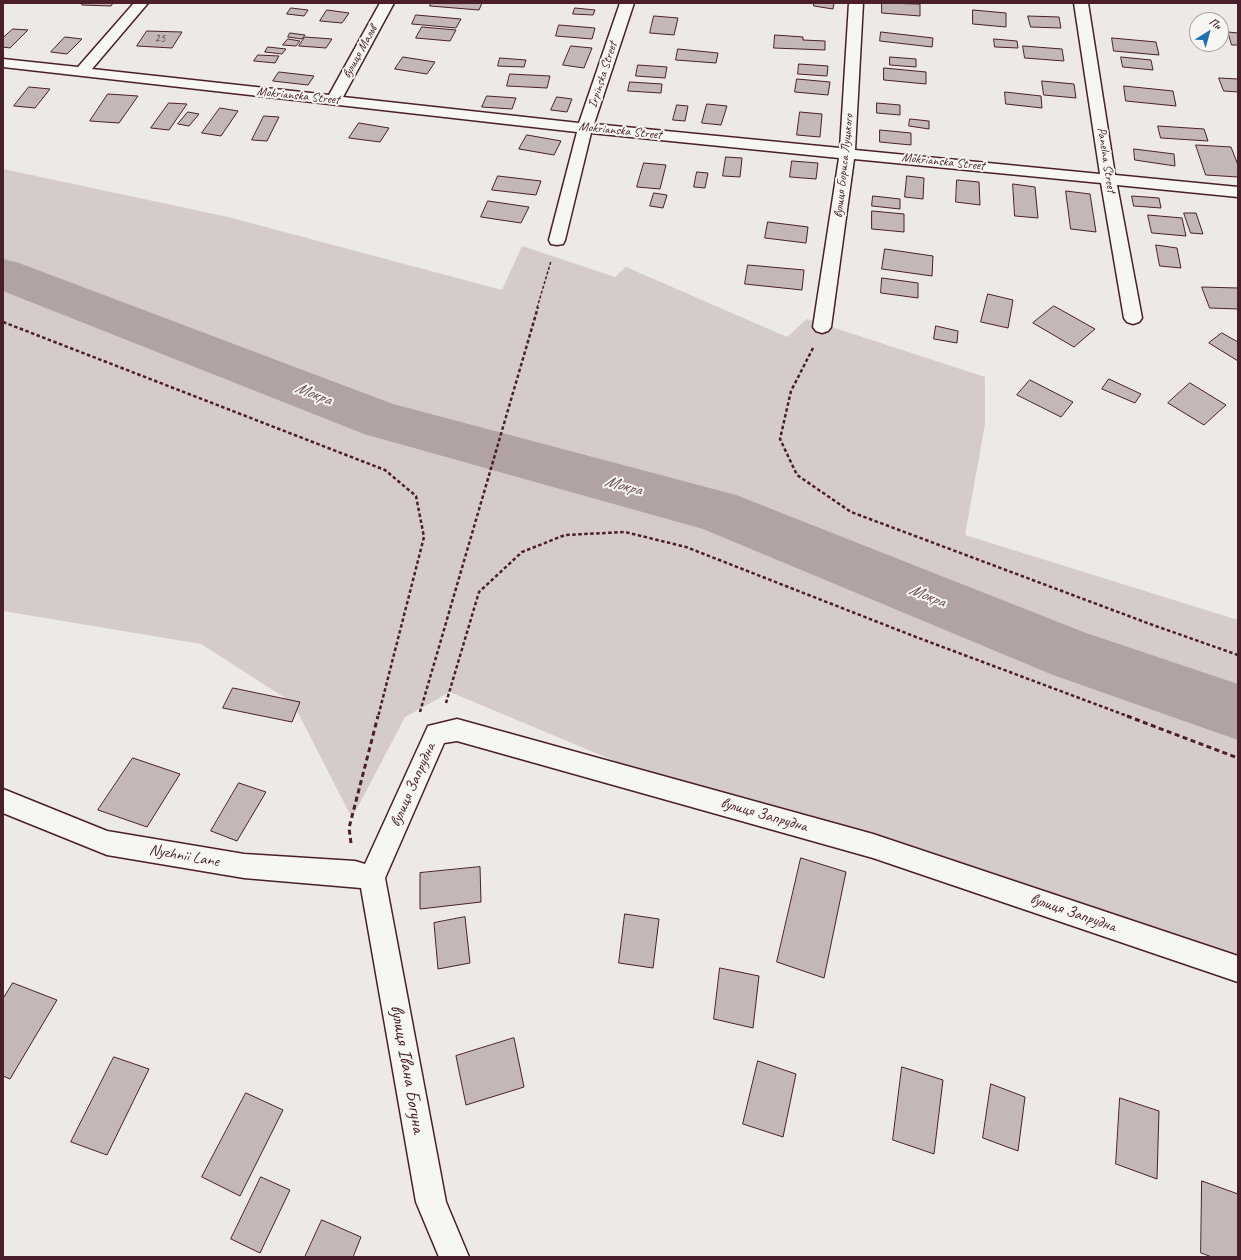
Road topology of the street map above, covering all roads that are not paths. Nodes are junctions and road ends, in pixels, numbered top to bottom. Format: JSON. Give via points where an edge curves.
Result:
{"nodes":[{"id":1,"x":141,"y":3,"type":"edge"},
{"id":2,"x":387,"y":3,"type":"edge"},
{"id":3,"x":626,"y":3,"type":"edge"},
{"id":4,"x":856,"y":3,"type":"edge"},
{"id":5,"x":1081,"y":3,"type":"edge"},
{"id":6,"x":3,"y":63,"type":"edge"},
{"id":7,"x":82,"y":71,"type":"junction"},
{"id":8,"x":334,"y":100,"type":"junction"},
{"id":9,"x":585,"y":128,"type":"junction"},
{"id":10,"x":847,"y":153,"type":"junction"},
{"id":11,"x":1108,"y":178,"type":"junction"},
{"id":12,"x":1238,"y":192,"type":"edge"},
{"id":13,"x":557,"y":240,"type":"road end"},
{"id":14,"x":1133,"y":318,"type":"dead end"},
{"id":15,"x":822,"y":328,"type":"road end"},
{"id":16,"x":3,"y":801,"type":"edge"},
{"id":17,"x":363,"y":876,"type":"junction"},
{"id":18,"x":1238,"y":969,"type":"edge"},
{"id":19,"x":454,"y":1257,"type":"edge"}],
"edges":[{"from":1,"to":7,"type":"street"},
{"from":2,"to":8,"type":"street","name":"вулиця Мальв"},
{"from":3,"to":9,"type":"street","name":"Irpinska Street"},
{"from":4,"to":10,"type":"street","name":"вулиця Бориса Луцького"},
{"from":5,"to":11,"type":"street","name":"Panelna Street"},
{"from":6,"to":7,"type":"street","name":"Mokrianska Street"},
{"from":7,"to":8,"type":"street","name":"Mokrianska Street"},
{"from":8,"to":9,"type":"street","name":"Mokrianska Street"},
{"from":9,"to":10,"type":"street","name":"Mokrianska Street"},
{"from":9,"to":13,"type":"street","name":"Irpinska Street"},
{"from":10,"to":11,"type":"street","name":"Mokrianska Street"},
{"from":10,"to":15,"type":"street","name":"вулиця Бориса Луцького"},
{"from":11,"to":12,"type":"street","name":"Mokrianska Street"},
{"from":11,"to":14,"type":"street","name":"Panelna Street"},
{"from":16,"to":17,"type":"street","name":"Nyzhnii Lane","via":[[107,842],[244,866]]},
{"from":17,"to":18,"type":"street","name":"вулиця Запрудна","via":[[427,726],[496,739],[873,846]]},
{"from":17,"to":19,"type":"street","name":"вулиця Івана Богуна","via":[[431,1202]]}]}
